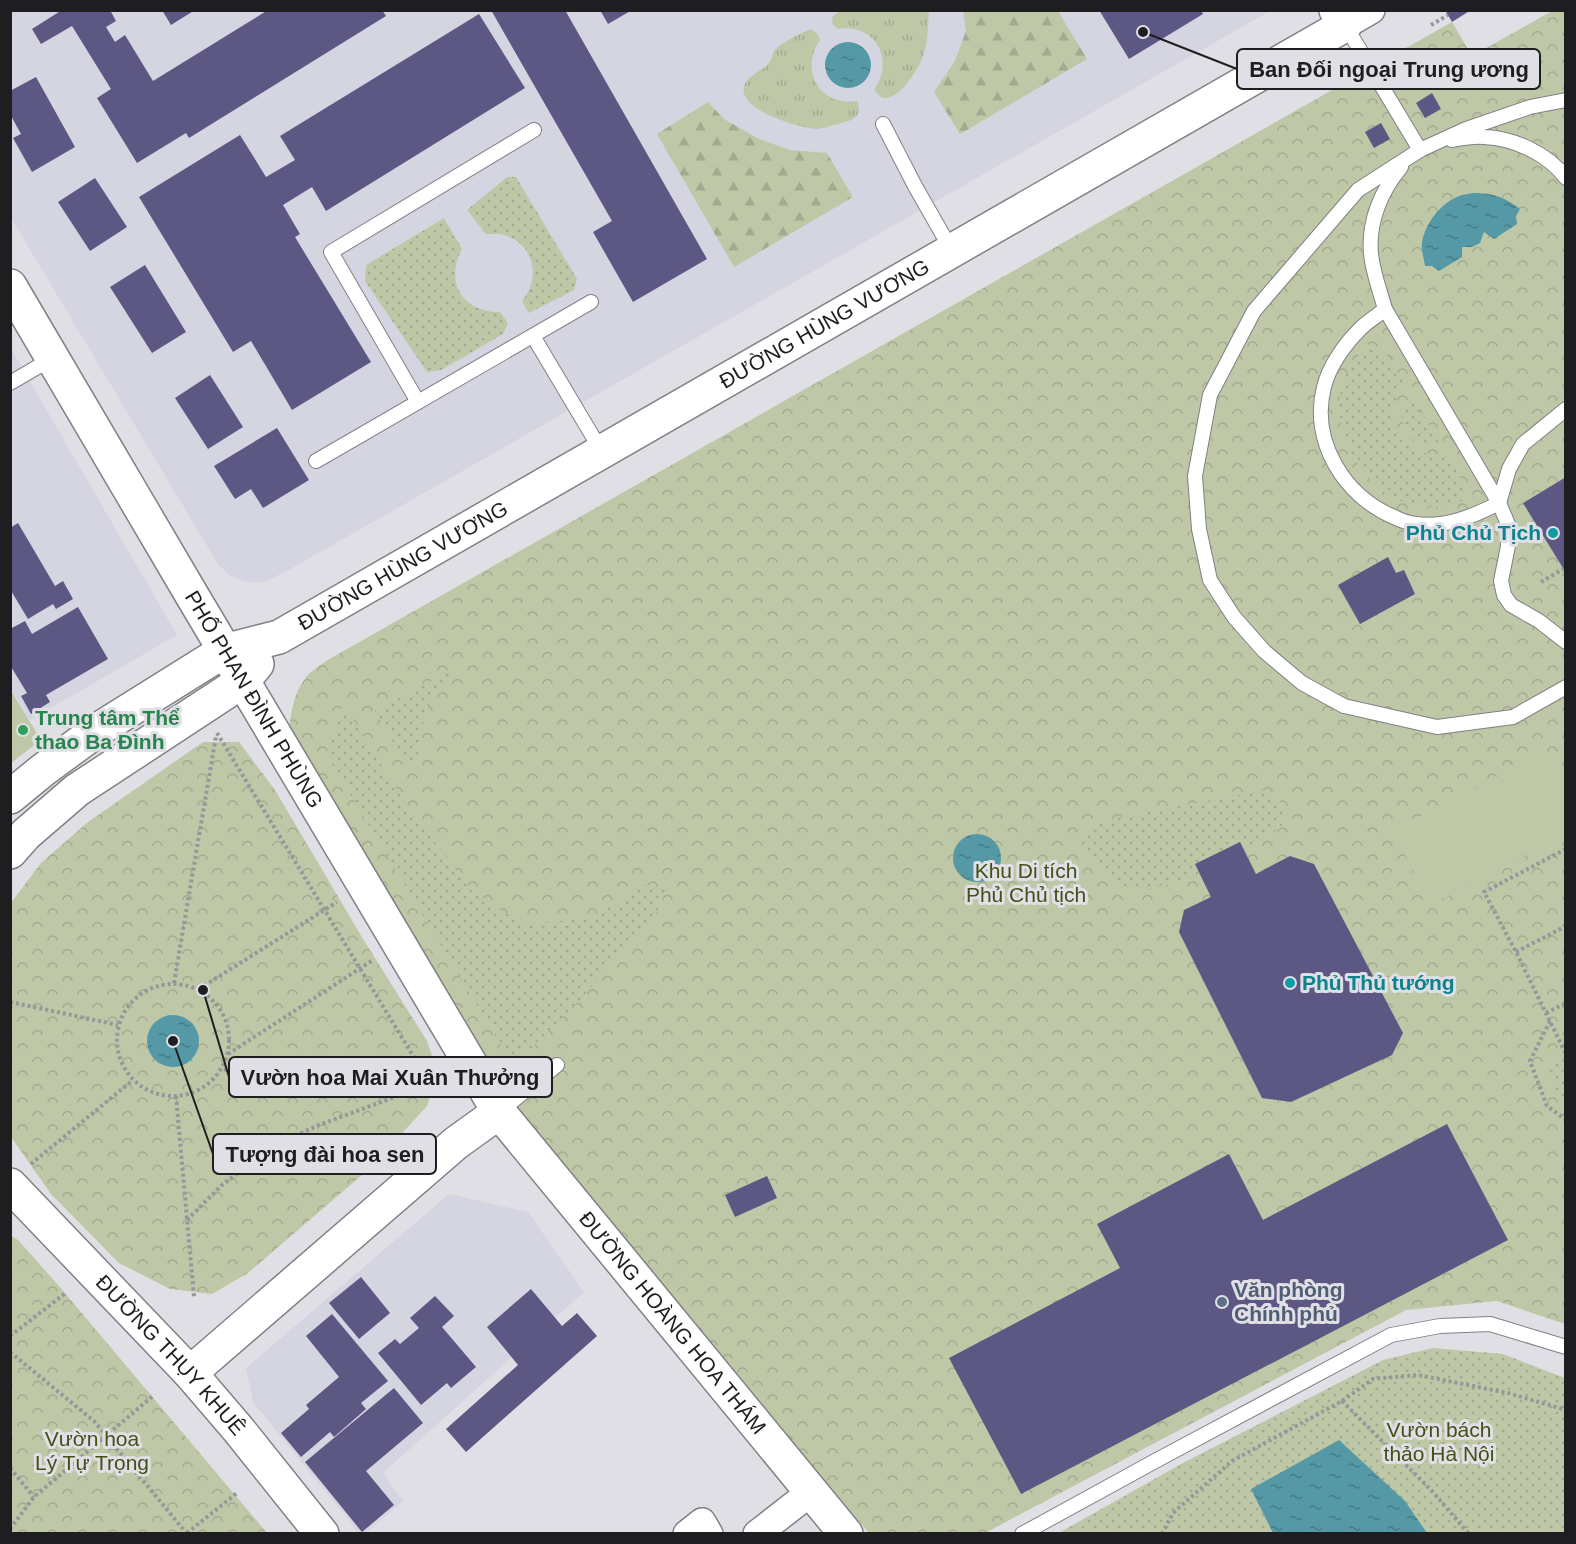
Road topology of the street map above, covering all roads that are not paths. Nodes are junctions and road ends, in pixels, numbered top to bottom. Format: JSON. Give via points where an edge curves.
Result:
{"nodes":[{"id":1,"x":1351,"y":16,"type":"edge"},
{"id":2,"x":1566,"y":100,"type":"edge"},
{"id":3,"x":883,"y":124,"type":"dead end"},
{"id":4,"x":534,"y":130,"type":"dead end"},
{"id":5,"x":1420,"y":150,"type":"junction"},
{"id":6,"x":1566,"y":178,"type":"edge"},
{"id":7,"x":952,"y":251,"type":"junction"},
{"id":8,"x":12,"y":293,"type":"edge"},
{"id":9,"x":591,"y":302,"type":"dead end"},
{"id":10,"x":1385,"y":309,"type":"junction"},
{"id":11,"x":533,"y":336,"type":"junction"},
{"id":12,"x":53,"y":357,"type":"junction"},
{"id":13,"x":10,"y":383,"type":"edge"},
{"id":14,"x":418,"y":402,"type":"junction"},
{"id":15,"x":1566,"y":409,"type":"edge"},
{"id":16,"x":602,"y":452,"type":"junction"},
{"id":17,"x":316,"y":461,"type":"dead end"},
{"id":18,"x":1499,"y":503,"type":"junction"},
{"id":19,"x":279,"y":637,"type":"junction"},
{"id":20,"x":1566,"y":642,"type":"edge"},
{"id":21,"x":224,"y":651,"type":"junction"},
{"id":22,"x":243,"y":681,"type":"junction"},
{"id":23,"x":1566,"y":687,"type":"edge"},
{"id":24,"x":10,"y":797,"type":"edge"},
{"id":25,"x":10,"y":852,"type":"edge"},
{"id":26,"x":557,"y":1065,"type":"dead end"},
{"id":27,"x":499,"y":1112,"type":"junction"},
{"id":28,"x":19,"y":1176,"type":"edge"},
{"id":29,"x":1566,"y":1347,"type":"edge"},
{"id":30,"x":190,"y":1373,"type":"junction"},
{"id":31,"x":812,"y":1492,"type":"junction"},
{"id":32,"x":322,"y":1533,"type":"edge"},
{"id":33,"x":687,"y":1533,"type":"edge"},
{"id":34,"x":709,"y":1533,"type":"edge"},
{"id":35,"x":757,"y":1533,"type":"edge"},
{"id":36,"x":846,"y":1533,"type":"edge"},
{"id":37,"x":1022,"y":1533,"type":"edge"}],
"edges":[{"from":1,"to":5,"type":"lane"},
{"from":1,"to":7,"type":"main road","name":"ĐƯỜNG HÙNG VƯƠNG"},
{"from":2,"to":5,"type":"lane","via":[[1530,107]]},
{"from":3,"to":7,"type":"lane"},
{"from":4,"to":14,"type":"lane","via":[[331,252]]},
{"from":5,"to":6,"type":"lane","via":[[1467,138],[1504,140],[1544,158]]},
{"from":5,"to":10,"type":"lane","via":[[1384,191],[1371,230],[1371,254]]},
{"from":5,"to":23,"type":"lane","via":[[1358,190],[1316,238],[1254,311],[1210,395],[1195,476],[1199,529],[1210,580],[1234,617],[1264,651],[1302,682],[1344,706],[1437,727],[1513,717]]},
{"from":7,"to":16,"type":"main road","name":"ĐƯỜNG HÙNG VƯƠNG"},
{"from":8,"to":12,"type":"main road","name":"PHỐ PHAN ĐÌNH PHÙNG"},
{"from":9,"to":11,"type":"lane"},
{"from":10,"to":18,"type":"lane"},
{"from":10,"to":18,"type":"lane","via":[[1360,328],[1331,369],[1324,386],[1321,422],[1335,466],[1364,500],[1382,512],[1414,524],[1457,521]]},
{"from":11,"to":14,"type":"lane"},
{"from":11,"to":16,"type":"lane"},
{"from":12,"to":13,"type":"lane"},
{"from":12,"to":21,"type":"main road","name":"PHỐ PHAN ĐÌNH PHÙNG"},
{"from":14,"to":17,"type":"lane"},
{"from":15,"to":18,"type":"lane","via":[[1522,444]]},
{"from":16,"to":19,"type":"main road","name":"ĐƯỜNG HÙNG VƯƠNG"},
{"from":18,"to":20,"type":"lane","via":[[1508,524],[1501,581],[1504,595],[1510,605]]},
{"from":19,"to":21,"type":"main road","name":"ĐƯỜNG HÙNG VƯƠNG"},
{"from":19,"to":22,"type":"main road","name":"ĐƯỜNG HÙNG VƯƠNG"},
{"from":21,"to":22,"type":"main road","name":"PHỐ PHAN ĐÌNH PHÙNG"},
{"from":21,"to":24,"type":"main road","name":"ĐƯỜNG HÙNG VƯƠNG","via":[[96,731]]},
{"from":22,"to":25,"type":"main road","name":"ĐƯỜNG HÙNG VƯƠNG","via":[[77,790]]},
{"from":22,"to":27,"type":"main road","name":"PHỐ PHAN ĐÌNH PHÙNG"},
{"from":26,"to":27,"type":"lane"},
{"from":27,"to":30,"type":"main road","via":[[456,1143]]},
{"from":27,"to":31,"type":"main road","name":"ĐƯỜNG HOÀNG HOA THÁM"},
{"from":28,"to":30,"type":"main road","name":"ĐƯỜNG THỤY KHUÊ"},
{"from":29,"to":37,"type":"lane","via":[[1490,1323],[1440,1326],[1391,1335]]},
{"from":30,"to":32,"type":"main road","name":"ĐƯỜNG THỤY KHUÊ"},
{"from":31,"to":35,"type":"street"},
{"from":31,"to":36,"type":"main road","name":"ĐƯỜNG HOÀNG HOA THÁM"},
{"from":33,"to":34,"type":"street","via":[[702,1522]]}]}
